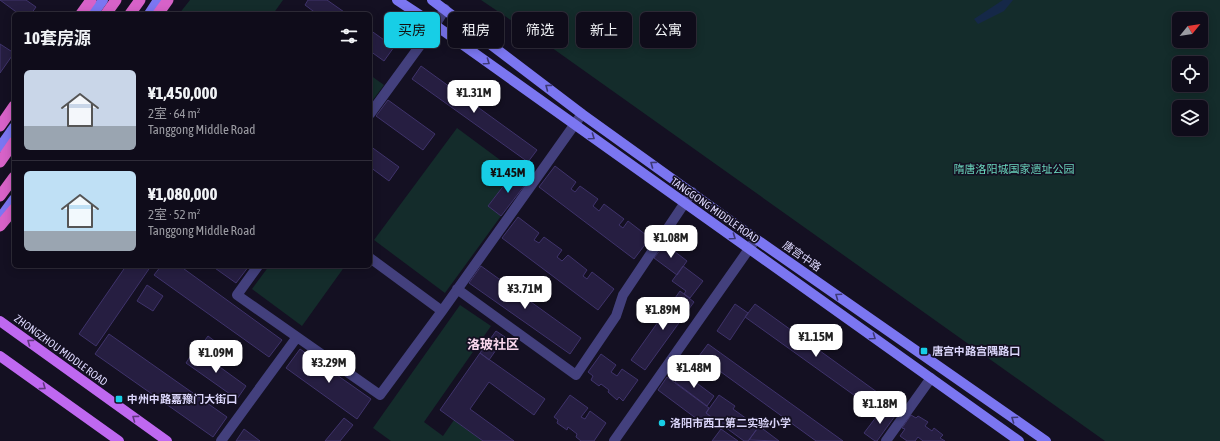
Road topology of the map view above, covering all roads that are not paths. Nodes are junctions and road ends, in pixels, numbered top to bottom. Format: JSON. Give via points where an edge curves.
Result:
{"nodes":[{"id":1,"x":91,"y":0,"type":"edge"},
{"id":2,"x":103,"y":0,"type":"edge"},
{"id":3,"x":116,"y":0,"type":"edge"},
{"id":4,"x":140,"y":0,"type":"edge"},
{"id":5,"x":158,"y":0,"type":"edge"},
{"id":6,"x":168,"y":0,"type":"edge"},
{"id":7,"x":397,"y":0,"type":"edge"},
{"id":8,"x":432,"y":0,"type":"edge"},
{"id":9,"x":445,"y":9,"type":"junction"},
{"id":10,"x":82,"y":12,"type":"edge"},
{"id":11,"x":94,"y":12,"type":"edge"},
{"id":12,"x":107,"y":12,"type":"edge"},
{"id":13,"x":131,"y":12,"type":"edge"},
{"id":14,"x":150,"y":12,"type":"edge"},
{"id":15,"x":159,"y":12,"type":"edge"},
{"id":16,"x":415,"y":12,"type":"edge"},
{"id":17,"x":440,"y":17,"type":"edge"},
{"id":18,"x":440,"y":29,"type":"edge"},
{"id":19,"x":418,"y":48,"type":"edge"},
{"id":20,"x":12,"y":109,"type":"edge"},
{"id":21,"x":372,"y":111,"type":"edge"},
{"id":22,"x":582,"y":114,"type":"junction"},
{"id":23,"x":1,"y":124,"type":"edge"},
{"id":24,"x":574,"y":125,"type":"junction"},
{"id":25,"x":12,"y":130,"type":"edge"},
{"id":26,"x":12,"y":145,"type":"edge"},
{"id":27,"x":0,"y":147,"type":"edge"},
{"id":28,"x":0,"y":162,"type":"edge"},
{"id":29,"x":12,"y":180,"type":"edge"},
{"id":30,"x":692,"y":192,"type":"junction"},
{"id":31,"x":0,"y":196,"type":"edge"},
{"id":32,"x":12,"y":202,"type":"edge"},
{"id":33,"x":684,"y":203,"type":"junction"},
{"id":34,"x":12,"y":211,"type":"edge"},
{"id":35,"x":0,"y":218,"type":"edge"},
{"id":36,"x":0,"y":226,"type":"edge"},
{"id":37,"x":756,"y":239,"type":"junction"},
{"id":38,"x":749,"y":249,"type":"junction"},
{"id":39,"x":372,"y":259,"type":"edge"},
{"id":40,"x":257,"y":268,"type":"edge"},
{"id":41,"x":457,"y":289,"type":"junction"},
{"id":42,"x":442,"y":310,"type":"junction"},
{"id":43,"x":0,"y":321,"type":"edge"},
{"id":44,"x":296,"y":337,"type":"junction"},
{"id":45,"x":0,"y":356,"type":"edge"},
{"id":46,"x":930,"y":378,"type":"junction"},
{"id":47,"x":119,"y":441,"type":"edge"},
{"id":48,"x":166,"y":441,"type":"edge"},
{"id":49,"x":221,"y":441,"type":"edge"},
{"id":50,"x":614,"y":441,"type":"edge"},
{"id":51,"x":886,"y":441,"type":"edge"},
{"id":52,"x":1019,"y":441,"type":"edge"},
{"id":53,"x":1046,"y":441,"type":"edge"}],
"edges":[{"from":1,"to":10,"type":"highway"},
{"from":2,"to":11,"type":"main road"},
{"from":3,"to":12,"type":"highway"},
{"from":4,"to":13,"type":"highway"},
{"from":5,"to":14,"type":"main road"},
{"from":6,"to":15,"type":"highway"},
{"from":7,"to":16,"type":"main road","name":"TANGGONG MIDDLE ROAD"},
{"from":8,"to":9,"type":"main road","name":"唐宫中路"},
{"from":9,"to":17,"type":"street"},
{"from":22,"to":9,"type":"main road","name":"唐宫中路","one_way":true},
{"from":18,"to":24,"type":"main road","name":"TANGGONG MIDDLE ROAD","one_way":true},
{"from":19,"to":21,"type":"street"},
{"from":20,"to":23,"type":"highway"},
{"from":22,"to":24,"type":"street"},
{"from":30,"to":22,"type":"main road","name":"唐宫中路","one_way":true},
{"from":24,"to":33,"type":"main road","name":"TANGGONG MIDDLE ROAD","one_way":true},
{"from":24,"to":41,"type":"street"},
{"from":25,"to":27,"type":"main road"},
{"from":26,"to":28,"type":"highway"},
{"from":29,"to":31,"type":"highway"},
{"from":30,"to":33,"type":"street"},
{"from":30,"to":37,"type":"main road","name":"唐宫中路"},
{"from":32,"to":35,"type":"main road"},
{"from":33,"to":38,"type":"main road","name":"TANGGONG MIDDLE ROAD","one_way":true},
{"from":33,"to":41,"type":"street","via":[[623,295],[616,316],[576,375]]},
{"from":34,"to":36,"type":"highway"},
{"from":37,"to":38,"type":"street"},
{"from":53,"to":37,"type":"main road","name":"唐宫中路","one_way":true},
{"from":38,"to":46,"type":"main road","name":"TANGGONG MIDDLE ROAD","one_way":true},
{"from":38,"to":50,"type":"street"},
{"from":39,"to":42,"type":"street"},
{"from":40,"to":44,"type":"street","via":[[237,295]]},
{"from":41,"to":42,"type":"street"},
{"from":42,"to":44,"type":"street","via":[[380,395]]},
{"from":48,"to":43,"type":"main road","name":"ZHONGZHOU MIDDLE ROAD","one_way":true},
{"from":44,"to":49,"type":"street"},
{"from":45,"to":47,"type":"main road","one_way":true},
{"from":46,"to":51,"type":"street"},
{"from":46,"to":52,"type":"main road","name":"TANGGONG MIDDLE ROAD"}]}
